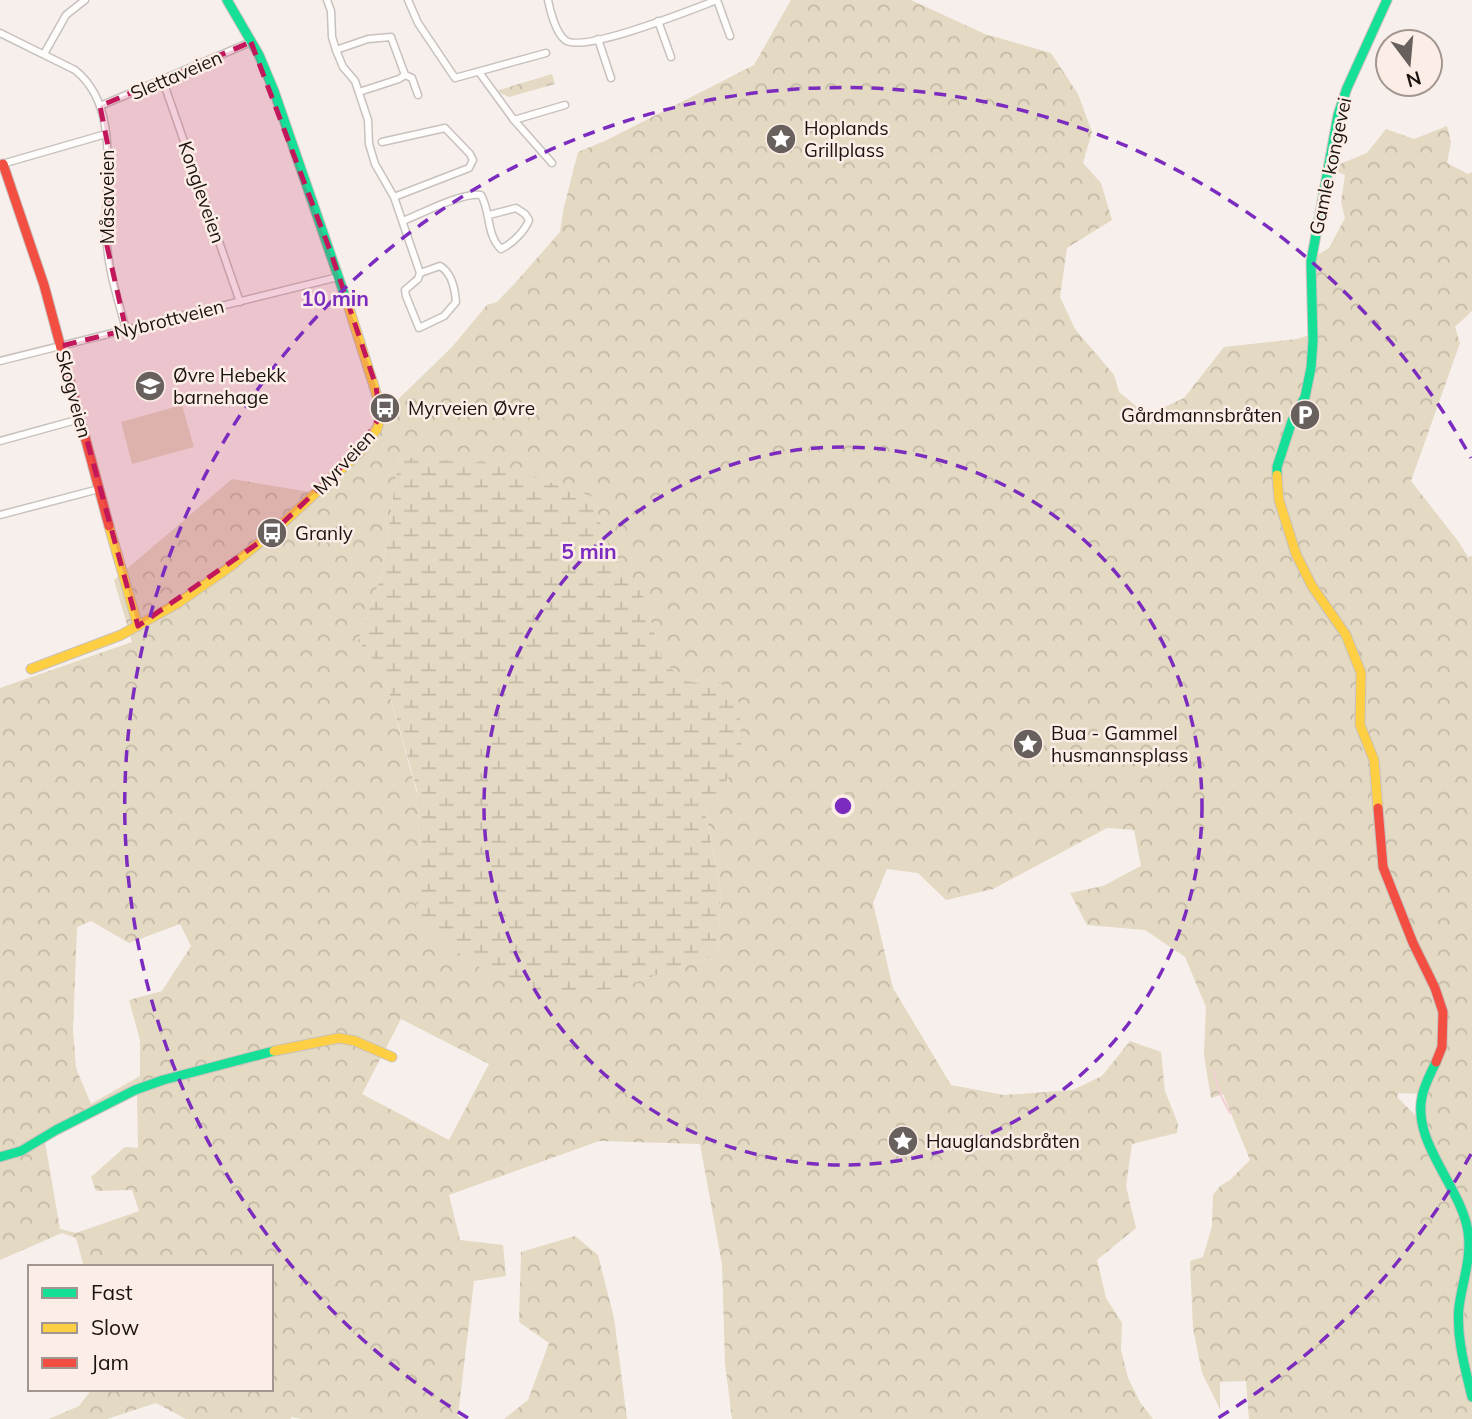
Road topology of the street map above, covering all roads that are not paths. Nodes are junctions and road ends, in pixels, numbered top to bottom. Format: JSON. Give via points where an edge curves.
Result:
{"nodes":[{"id":1,"x":85,"y":0,"type":"edge"},
{"id":2,"x":227,"y":0,"type":"edge"},
{"id":3,"x":327,"y":0,"type":"edge"},
{"id":4,"x":408,"y":0,"type":"edge"},
{"id":5,"x":548,"y":0,"type":"edge"},
{"id":6,"x":1387,"y":0,"type":"edge"},
{"id":7,"x":659,"y":22,"type":"junction"},
{"id":8,"x":0,"y":33,"type":"edge"},
{"id":9,"x":730,"y":36,"type":"dead end"},
{"id":10,"x":598,"y":39,"type":"junction"},
{"id":11,"x":251,"y":42,"type":"junction"},
{"id":12,"x":336,"y":50,"type":"junction"},
{"id":13,"x":546,"y":52,"type":"dead end"},
{"id":14,"x":44,"y":54,"type":"junction"},
{"id":15,"x":671,"y":57,"type":"dead end"},
{"id":16,"x":479,"y":72,"type":"junction"},
{"id":17,"x":405,"y":75,"type":"junction"},
{"id":18,"x":611,"y":78,"type":"dead end"},
{"id":19,"x":163,"y":81,"type":"junction"},
{"id":20,"x":359,"y":92,"type":"junction"},
{"id":21,"x":418,"y":95,"type":"dead end"},
{"id":22,"x":565,"y":105,"type":"dead end"},
{"id":23,"x":100,"y":106,"type":"junction"},
{"id":24,"x":514,"y":120,"type":"junction"},
{"id":25,"x":106,"y":134,"type":"junction"},
{"id":26,"x":382,"y":142,"type":"dead end"},
{"id":27,"x":552,"y":163,"type":"dead end"},
{"id":28,"x":1,"y":164,"type":"edge"},
{"id":29,"x":394,"y":197,"type":"junction"},
{"id":30,"x":489,"y":215,"type":"junction"},
{"id":31,"x":403,"y":221,"type":"junction"},
{"id":32,"x":420,"y":273,"type":"junction"},
{"id":33,"x":338,"y":277,"type":"junction"},
{"id":34,"x":240,"y":302,"type":"junction"},
{"id":35,"x":126,"y":330,"type":"junction"},
{"id":36,"x":61,"y":346,"type":"junction"},
{"id":37,"x":0,"y":361,"type":"edge"},
{"id":38,"x":80,"y":419,"type":"junction"},
{"id":39,"x":0,"y":441,"type":"edge"},
{"id":40,"x":99,"y":489,"type":"junction"},
{"id":41,"x":0,"y":515,"type":"edge"},
{"id":42,"x":138,"y":626,"type":"junction"},
{"id":43,"x":31,"y":668,"type":"dead end"},
{"id":44,"x":392,"y":1057,"type":"dead end"},
{"id":45,"x":0,"y":1157,"type":"edge"},
{"id":46,"x":1472,"y":1397,"type":"edge"}],
"edges":[{"from":1,"to":14,"type":"street","via":[[62,20]]},
{"from":2,"to":11,"type":"street","name":"Myrveien"},
{"from":3,"to":12,"type":"street"},
{"from":4,"to":16,"type":"street","via":[[451,75],[458,78]]},
{"from":5,"to":10,"type":"street","via":[[565,39]]},
{"from":6,"to":46,"type":"street","name":"Gamle kongevei","via":[[1338,115],[1311,262],[1311,368],[1305,397],[1277,467],[1279,499],[1296,554],[1346,635],[1361,673],[1360,725],[1374,760],[1383,867],[1443,1012],[1441,1047],[1420,1112],[1425,1134],[1468,1230],[1460,1309],[1461,1350]]},
{"from":7,"to":9,"type":"street","via":[[717,0]]},
{"from":7,"to":10,"type":"street"},
{"from":7,"to":15,"type":"street"},
{"from":8,"to":14,"type":"street","name":"Måsaveien"},
{"from":10,"to":18,"type":"street"},
{"from":11,"to":19,"type":"street","name":"Slettaveien"},
{"from":11,"to":33,"type":"street","name":"Myrveien","via":[[271,83]]},
{"from":12,"to":17,"type":"street","via":[[391,37]]},
{"from":12,"to":20,"type":"street"},
{"from":13,"to":16,"type":"street"},
{"from":14,"to":23,"type":"street","name":"Måsaveien","via":[[86,79]]},
{"from":16,"to":24,"type":"street"},
{"from":17,"to":20,"type":"street"},
{"from":17,"to":21,"type":"street","via":[[412,78]]},
{"from":19,"to":23,"type":"street","name":"Slettaveien"},
{"from":19,"to":34,"type":"street","name":"Kongleveien"},
{"from":20,"to":29,"type":"street","via":[[375,164]]},
{"from":22,"to":24,"type":"street"},
{"from":23,"to":25,"type":"street","name":"Måsaveien"},
{"from":24,"to":27,"type":"street"},
{"from":25,"to":28,"type":"street"},
{"from":25,"to":35,"type":"street","name":"Måsaveien","via":[[107,246]]},
{"from":26,"to":29,"type":"street","via":[[445,128],[473,160],[469,168]]},
{"from":28,"to":36,"type":"street","name":"Skogveien"},
{"from":29,"to":31,"type":"street"},
{"from":30,"to":30,"type":"street","via":[[495,243],[501,249],[529,220],[516,208]]},
{"from":30,"to":31,"type":"street","via":[[481,195],[475,194]]},
{"from":31,"to":32,"type":"street"},
{"from":32,"to":32,"type":"street","via":[[405,290],[419,328],[444,316],[456,302],[444,267]]},
{"from":33,"to":34,"type":"street","name":"Nybrottveien"},
{"from":33,"to":42,"type":"street","name":"Myrveien","via":[[378,393],[381,413],[375,431],[257,547],[206,586]]},
{"from":34,"to":35,"type":"street","name":"Nybrottveien"},
{"from":35,"to":36,"type":"street","name":"Nybrottveien"},
{"from":36,"to":37,"type":"street","name":"Nybrottveien"},
{"from":36,"to":38,"type":"street","name":"Skogveien"},
{"from":38,"to":39,"type":"street"},
{"from":38,"to":40,"type":"street","name":"Skogveien"},
{"from":40,"to":41,"type":"street"},
{"from":40,"to":42,"type":"street","name":"Skogveien"},
{"from":42,"to":43,"type":"street","name":"Myrveien"},
{"from":44,"to":45,"type":"street","via":[[339,1038],[284,1048],[135,1090],[21,1151]]}]}
